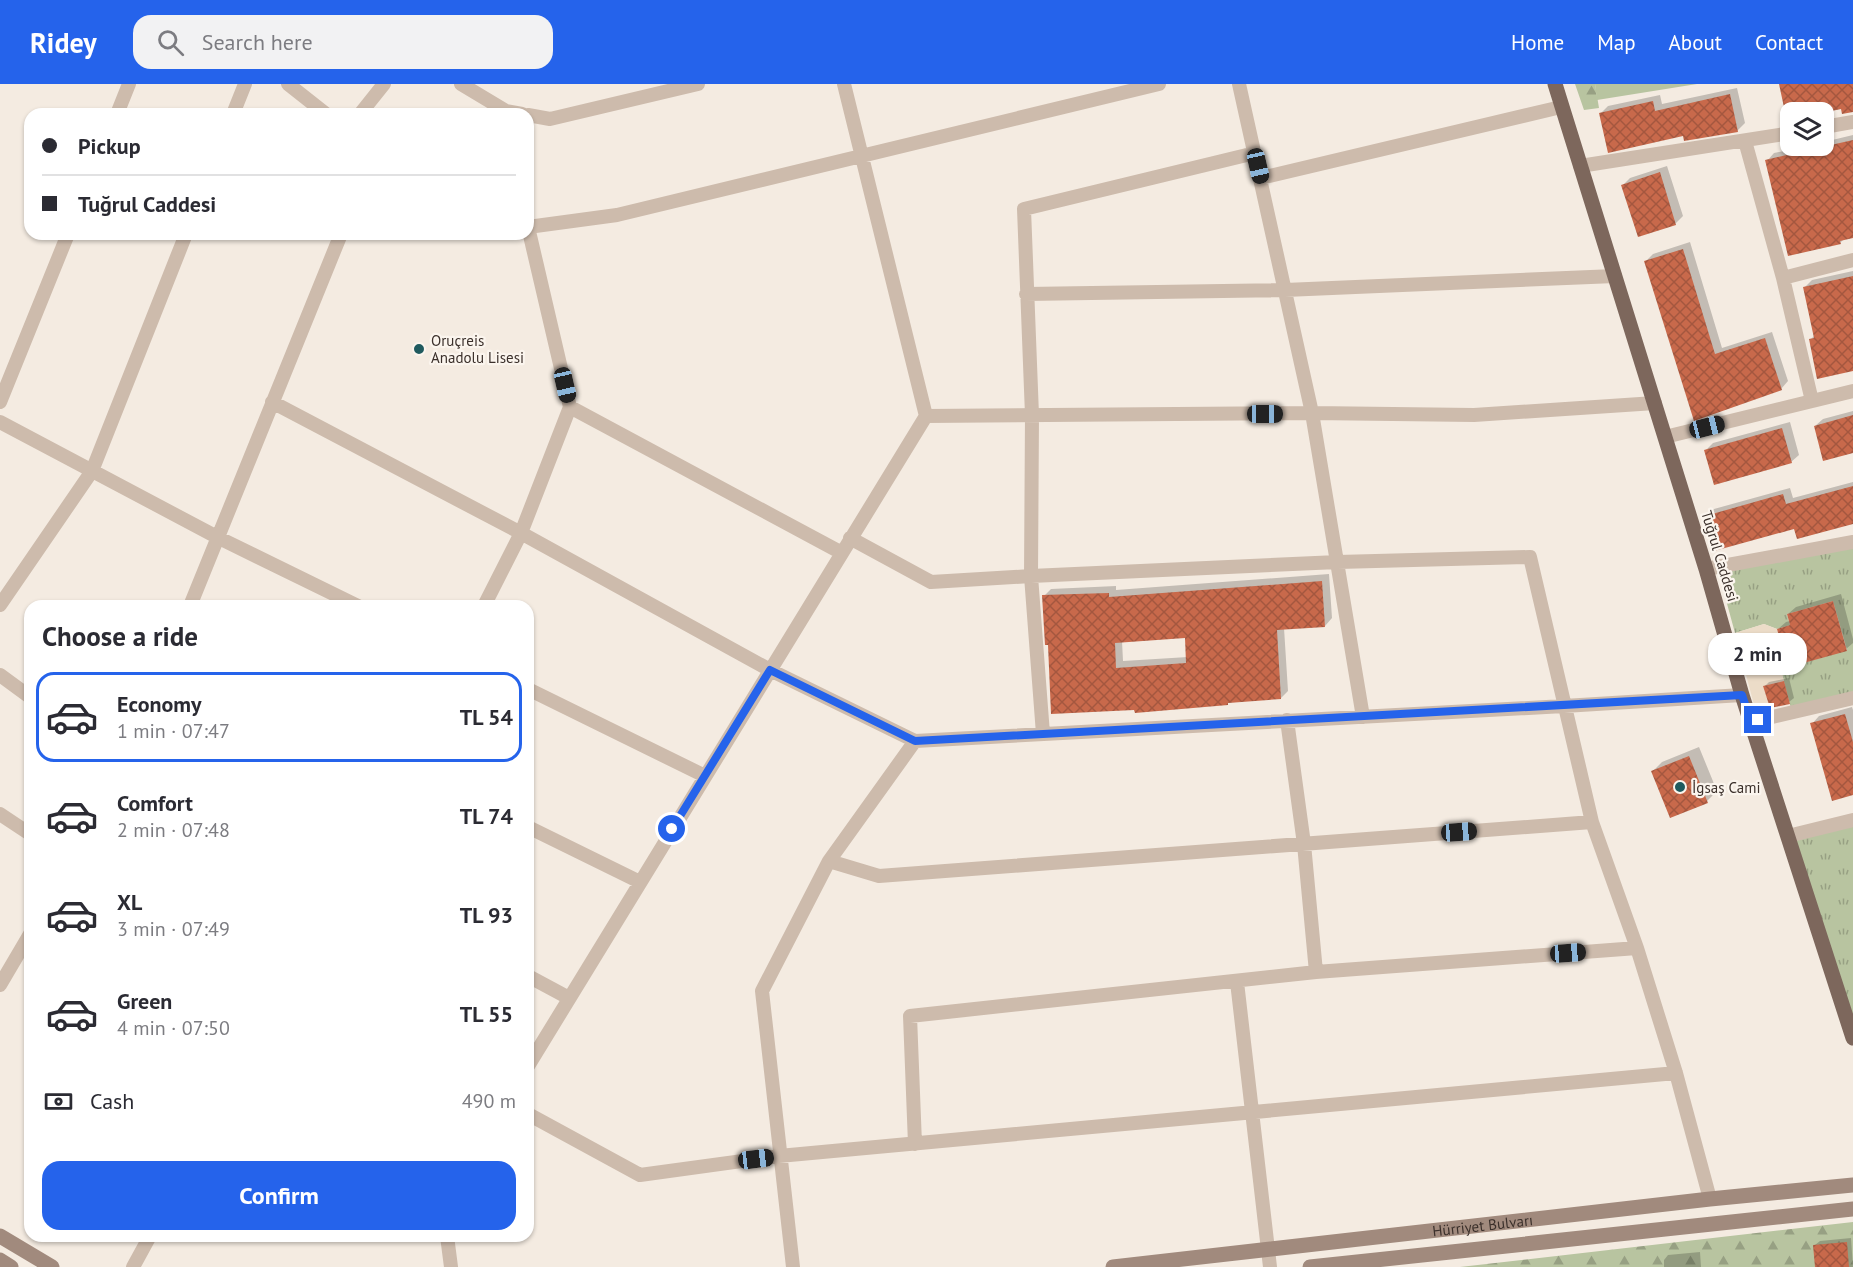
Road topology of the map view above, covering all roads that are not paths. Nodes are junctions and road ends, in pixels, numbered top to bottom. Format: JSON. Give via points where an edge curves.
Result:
{"nodes":[{"id":1,"x":129,"y":84,"type":"edge"},
{"id":2,"x":245,"y":84,"type":"edge"},
{"id":3,"x":288,"y":84,"type":"edge"},
{"id":4,"x":384,"y":84,"type":"edge"},
{"id":5,"x":461,"y":84,"type":"edge"},
{"id":6,"x":698,"y":84,"type":"edge"},
{"id":7,"x":844,"y":84,"type":"edge"},
{"id":8,"x":1160,"y":84,"type":"edge"},
{"id":9,"x":1239,"y":84,"type":"edge"},
{"id":10,"x":1555,"y":84,"type":"edge"},
{"id":11,"x":1561,"y":107,"type":"junction"},
{"id":12,"x":119,"y":108,"type":"edge"},
{"id":13,"x":235,"y":108,"type":"edge"},
{"id":14,"x":318,"y":108,"type":"edge"},
{"id":15,"x":365,"y":108,"type":"edge"},
{"id":16,"x":501,"y":108,"type":"edge"},
{"id":17,"x":534,"y":116,"type":"edge"},
{"id":18,"x":1853,"y":122,"type":"edge"},
{"id":19,"x":1834,"y":125,"type":"edge"},
{"id":20,"x":1780,"y":135,"type":"edge"},
{"id":21,"x":1745,"y":141,"type":"junction"},
{"id":22,"x":1255,"y":153,"type":"junction"},
{"id":23,"x":860,"y":156,"type":"junction"},
{"id":24,"x":1580,"y":166,"type":"junction"},
{"id":25,"x":1261,"y":178,"type":"junction"},
{"id":26,"x":534,"y":226,"type":"edge"},
{"id":27,"x":66,"y":240,"type":"edge"},
{"id":28,"x":184,"y":240,"type":"edge"},
{"id":29,"x":339,"y":240,"type":"edge"},
{"id":30,"x":531,"y":240,"type":"edge"},
{"id":31,"x":1853,"y":260,"type":"edge"},
{"id":32,"x":1615,"y":276,"type":"junction"},
{"id":33,"x":1783,"y":278,"type":"junction"},
{"id":34,"x":1285,"y":290,"type":"junction"},
{"id":35,"x":1026,"y":294,"type":"junction"},
{"id":36,"x":1853,"y":391,"type":"edge"},
{"id":37,"x":1812,"y":401,"type":"junction"},
{"id":38,"x":0,"y":402,"type":"edge"},
{"id":39,"x":272,"y":402,"type":"junction"},
{"id":40,"x":1655,"y":404,"type":"junction"},
{"id":41,"x":570,"y":407,"type":"junction"},
{"id":42,"x":1312,"y":413,"type":"junction"},
{"id":43,"x":1032,"y":415,"type":"junction"},
{"id":44,"x":926,"y":416,"type":"junction"},
{"id":45,"x":0,"y":422,"type":"edge"},
{"id":46,"x":1665,"y":437,"type":"junction"},
{"id":47,"x":92,"y":471,"type":"junction"},
{"id":48,"x":521,"y":532,"type":"junction"},
{"id":49,"x":217,"y":537,"type":"junction"},
{"id":50,"x":850,"y":538,"type":"junction"},
{"id":51,"x":1853,"y":542,"type":"edge"},
{"id":52,"x":842,"y":553,"type":"junction"},
{"id":53,"x":1338,"y":562,"type":"junction"},
{"id":54,"x":1706,"y":569,"type":"junction"},
{"id":55,"x":1031,"y":576,"type":"junction"},
{"id":56,"x":192,"y":600,"type":"edge"},
{"id":57,"x":346,"y":600,"type":"edge"},
{"id":58,"x":487,"y":600,"type":"edge"},
{"id":59,"x":0,"y":605,"type":"edge"},
{"id":60,"x":770,"y":670,"type":"junction"},
{"id":61,"x":0,"y":675,"type":"edge"},
{"id":62,"x":534,"y":692,"type":"edge"},
{"id":63,"x":24,"y":693,"type":"edge"},
{"id":64,"x":1742,"y":695,"type":"junction"},
{"id":65,"x":1853,"y":698,"type":"edge"},
{"id":66,"x":1564,"y":706,"type":"junction"},
{"id":67,"x":1363,"y":717,"type":"junction"},
{"id":68,"x":1287,"y":720,"type":"junction"},
{"id":69,"x":1751,"y":722,"type":"junction"},
{"id":70,"x":1043,"y":734,"type":"junction"},
{"id":71,"x":915,"y":741,"type":"junction"},
{"id":72,"x":705,"y":776,"type":"junction"},
{"id":73,"x":0,"y":814,"type":"edge"},
{"id":74,"x":1853,"y":820,"type":"edge"},
{"id":75,"x":1592,"y":822,"type":"junction"},
{"id":76,"x":24,"y":830,"type":"edge"},
{"id":77,"x":534,"y":830,"type":"edge"},
{"id":78,"x":1788,"y":836,"type":"junction"},
{"id":79,"x":1304,"y":844,"type":"junction"},
{"id":80,"x":829,"y":861,"type":"junction"},
{"id":81,"x":640,"y":882,"type":"junction"},
{"id":82,"x":24,"y":944,"type":"edge"},
{"id":83,"x":1637,"y":948,"type":"junction"},
{"id":84,"x":1316,"y":972,"type":"junction"},
{"id":85,"x":534,"y":979,"type":"edge"},
{"id":86,"x":1237,"y":982,"type":"junction"},
{"id":87,"x":0,"y":985,"type":"edge"},
{"id":88,"x":569,"y":998,"type":"junction"},
{"id":89,"x":1853,"y":1038,"type":"edge"},
{"id":90,"x":534,"y":1056,"type":"edge"},
{"id":91,"x":1676,"y":1073,"type":"junction"},
{"id":92,"x":1251,"y":1112,"type":"junction"},
{"id":93,"x":534,"y":1117,"type":"edge"},
{"id":94,"x":915,"y":1143,"type":"junction"},
{"id":95,"x":779,"y":1156,"type":"junction"},
{"id":96,"x":1853,"y":1185,"type":"edge"},
{"id":97,"x":1710,"y":1199,"type":"junction"},
{"id":98,"x":1853,"y":1209,"type":"edge"},
{"id":99,"x":0,"y":1236,"type":"edge"},
{"id":100,"x":147,"y":1242,"type":"edge"},
{"id":101,"x":448,"y":1242,"type":"edge"},
{"id":102,"x":1268,"y":1251,"type":"junction"},
{"id":103,"x":0,"y":1260,"type":"edge"},
{"id":104,"x":11,"y":1267,"type":"edge"},
{"id":105,"x":52,"y":1267,"type":"edge"},
{"id":106,"x":133,"y":1267,"type":"edge"},
{"id":107,"x":451,"y":1267,"type":"edge"},
{"id":108,"x":792,"y":1267,"type":"edge"},
{"id":109,"x":1113,"y":1267,"type":"edge"},
{"id":110,"x":1270,"y":1267,"type":"edge"},
{"id":111,"x":1310,"y":1267,"type":"edge"}],
"edges":[{"from":1,"to":12,"type":"street"},
{"from":2,"to":13,"type":"street"},
{"from":3,"to":14,"type":"street"},
{"from":4,"to":15,"type":"street"},
{"from":5,"to":16,"type":"street"},
{"from":6,"to":17,"type":"street","via":[[550,119]]},
{"from":7,"to":23,"type":"street"},
{"from":8,"to":23,"type":"street"},
{"from":9,"to":22,"type":"street"},
{"from":10,"to":11,"type":"main road","name":"Tuğrul Caddesi"},
{"from":11,"to":24,"type":"main road","name":"Tuğrul Caddesi"},
{"from":11,"to":25,"type":"street"},
{"from":18,"to":19,"type":"street"},
{"from":20,"to":21,"type":"street"},
{"from":21,"to":24,"type":"street"},
{"from":21,"to":33,"type":"street"},
{"from":22,"to":25,"type":"street"},
{"from":22,"to":35,"type":"street","via":[[1024,209]]},
{"from":23,"to":26,"type":"street","via":[[617,215]]},
{"from":23,"to":44,"type":"street"},
{"from":24,"to":32,"type":"main road","name":"Tuğrul Caddesi"},
{"from":25,"to":34,"type":"street"},
{"from":27,"to":38,"type":"street"},
{"from":28,"to":47,"type":"street"},
{"from":29,"to":39,"type":"street"},
{"from":30,"to":41,"type":"street"},
{"from":31,"to":33,"type":"street"},
{"from":32,"to":34,"type":"street"},
{"from":32,"to":40,"type":"main road","name":"Tuğrul Caddesi"},
{"from":33,"to":37,"type":"street"},
{"from":34,"to":35,"type":"street"},
{"from":34,"to":42,"type":"street"},
{"from":35,"to":43,"type":"street"},
{"from":36,"to":37,"type":"street"},
{"from":37,"to":46,"type":"street"},
{"from":39,"to":48,"type":"street"},
{"from":39,"to":49,"type":"street"},
{"from":40,"to":42,"type":"street","via":[[1474,415]]},
{"from":40,"to":46,"type":"main road","name":"Tuğrul Caddesi"},
{"from":41,"to":48,"type":"street"},
{"from":41,"to":52,"type":"street"},
{"from":42,"to":43,"type":"street"},
{"from":42,"to":53,"type":"street"},
{"from":43,"to":44,"type":"street"},
{"from":43,"to":55,"type":"street"},
{"from":44,"to":50,"type":"street"},
{"from":45,"to":47,"type":"street"},
{"from":46,"to":54,"type":"main road","name":"Tuğrul Caddesi"},
{"from":47,"to":49,"type":"street"},
{"from":47,"to":59,"type":"street"},
{"from":48,"to":58,"type":"street"},
{"from":48,"to":60,"type":"street"},
{"from":49,"to":56,"type":"street"},
{"from":49,"to":57,"type":"street"},
{"from":50,"to":52,"type":"street"},
{"from":50,"to":55,"type":"street","via":[[931,582]]},
{"from":51,"to":54,"type":"street"},
{"from":52,"to":60,"type":"street"},
{"from":53,"to":55,"type":"street"},
{"from":53,"to":66,"type":"street","via":[[1530,557]]},
{"from":53,"to":67,"type":"street"},
{"from":54,"to":64,"type":"main road","name":"Tuğrul Caddesi"},
{"from":55,"to":70,"type":"street"},
{"from":60,"to":71,"type":"street"},
{"from":60,"to":72,"type":"street"},
{"from":61,"to":63,"type":"street"},
{"from":62,"to":72,"type":"street"},
{"from":64,"to":66,"type":"street"},
{"from":64,"to":69,"type":"main road","name":"Tuğrul Caddesi"},
{"from":65,"to":69,"type":"street"},
{"from":66,"to":67,"type":"street"},
{"from":66,"to":75,"type":"street"},
{"from":67,"to":68,"type":"street"},
{"from":68,"to":70,"type":"street"},
{"from":68,"to":79,"type":"street"},
{"from":69,"to":78,"type":"main road","name":"Tuğrul Caddesi"},
{"from":70,"to":71,"type":"street"},
{"from":71,"to":80,"type":"street"},
{"from":72,"to":81,"type":"street"},
{"from":73,"to":76,"type":"street"},
{"from":74,"to":78,"type":"street"},
{"from":75,"to":79,"type":"street"},
{"from":75,"to":83,"type":"street"},
{"from":77,"to":81,"type":"street"},
{"from":78,"to":89,"type":"main road","name":"Tuğrul Caddesi"},
{"from":79,"to":80,"type":"street","via":[[879,876]]},
{"from":79,"to":84,"type":"street"},
{"from":80,"to":95,"type":"street","via":[[762,991]]},
{"from":81,"to":88,"type":"street"},
{"from":82,"to":87,"type":"street"},
{"from":83,"to":84,"type":"street"},
{"from":83,"to":91,"type":"street"},
{"from":84,"to":86,"type":"street"},
{"from":85,"to":88,"type":"street"},
{"from":86,"to":92,"type":"street"},
{"from":86,"to":94,"type":"street","via":[[910,1016]]},
{"from":88,"to":90,"type":"street"},
{"from":91,"to":92,"type":"street"},
{"from":91,"to":97,"type":"street"},
{"from":92,"to":94,"type":"street"},
{"from":92,"to":102,"type":"street"},
{"from":93,"to":95,"type":"street","via":[[640,1174]]},
{"from":94,"to":95,"type":"street"},
{"from":95,"to":108,"type":"street"},
{"from":96,"to":97,"type":"main road","name":"Hürriyet Bulvarı"},
{"from":97,"to":102,"type":"main road","name":"Hürriyet Bulvarı"},
{"from":98,"to":111,"type":"main road","name":"Hürriyet Bulvarı"},
{"from":99,"to":105,"type":"main road"},
{"from":100,"to":106,"type":"street"},
{"from":101,"to":107,"type":"street"},
{"from":102,"to":109,"type":"main road","name":"Hürriyet Bulvarı"},
{"from":102,"to":110,"type":"street"},
{"from":103,"to":104,"type":"main road"}]}
